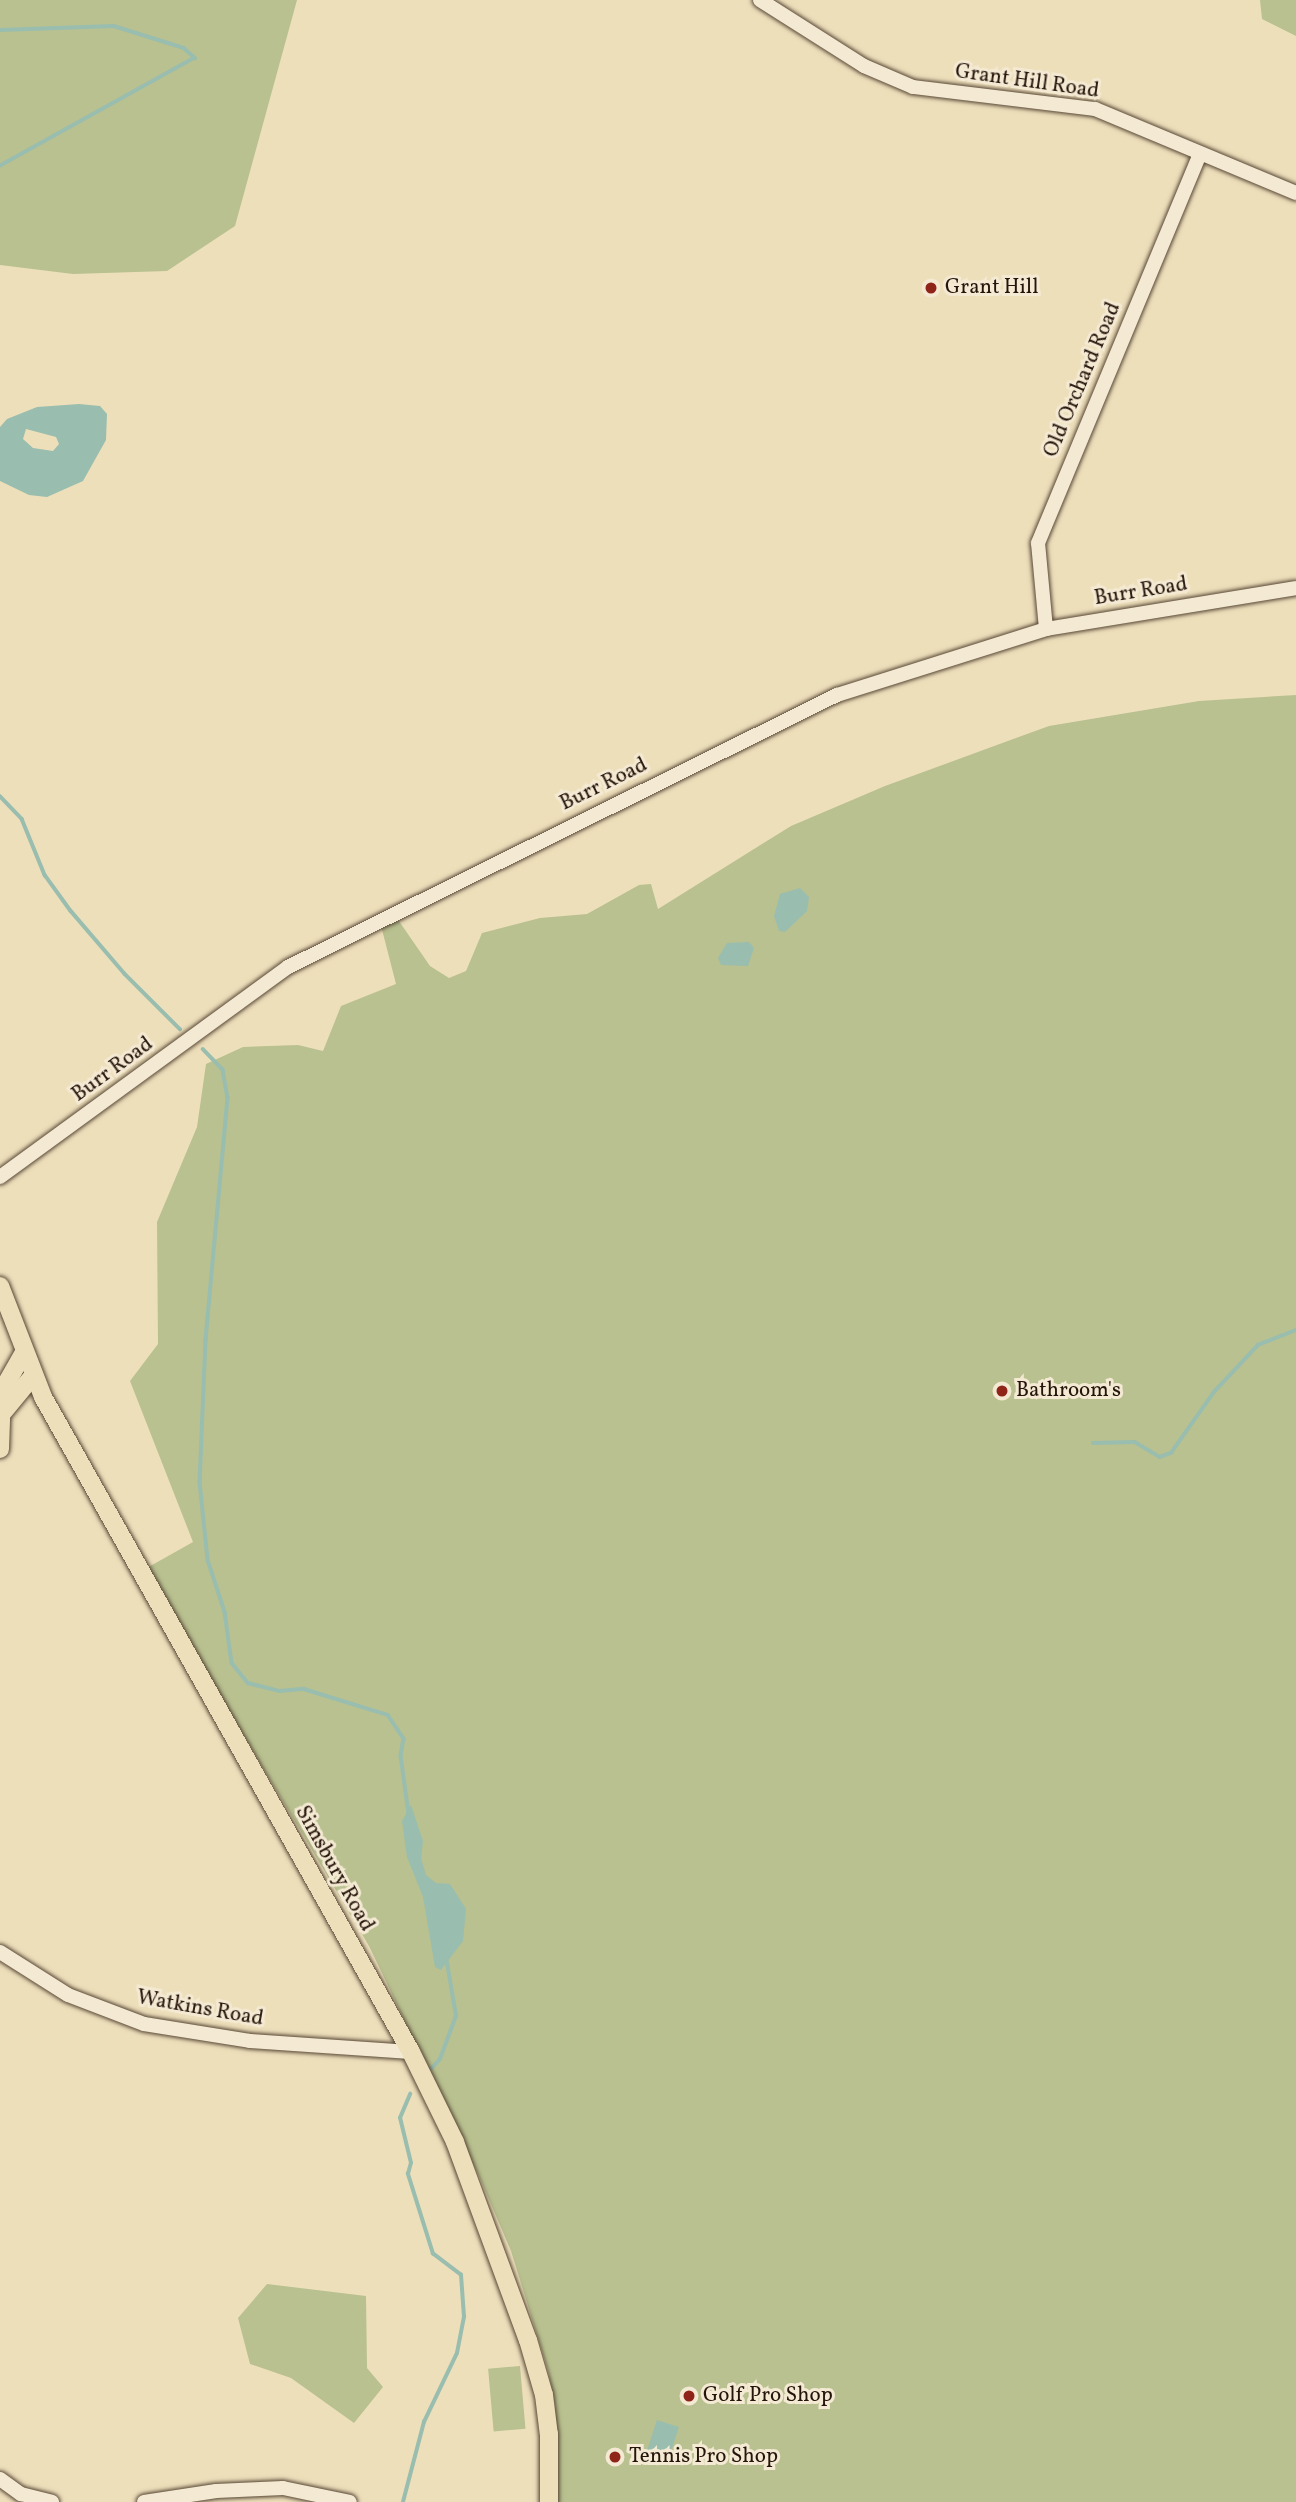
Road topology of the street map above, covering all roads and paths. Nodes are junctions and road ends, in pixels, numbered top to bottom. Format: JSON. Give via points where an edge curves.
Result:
{"nodes":[{"id":1,"x":760,"y":0,"type":"edge"},
{"id":2,"x":1200,"y":153,"type":"junction"},
{"id":3,"x":1296,"y":193,"type":"edge"},
{"id":4,"x":1296,"y":588,"type":"edge"},
{"id":5,"x":1046,"y":629,"type":"junction"},
{"id":6,"x":0,"y":1177,"type":"edge"},
{"id":7,"x":0,"y":1286,"type":"edge"},
{"id":8,"x":23,"y":1354,"type":"junction"},
{"id":9,"x":33,"y":1376,"type":"junction"},
{"id":10,"x":4,"y":1411,"type":"junction"},
{"id":11,"x":0,"y":1449,"type":"edge"},
{"id":12,"x":0,"y":1952,"type":"edge"},
{"id":13,"x":411,"y":2052,"type":"junction"},
{"id":14,"x":1,"y":2482,"type":"edge"},
{"id":15,"x":52,"y":2502,"type":"edge"},
{"id":16,"x":144,"y":2502,"type":"edge"},
{"id":17,"x":350,"y":2502,"type":"edge"},
{"id":18,"x":549,"y":2502,"type":"edge"}],
"edges":[{"from":1,"to":2,"type":"street","name":"Grant Hill Road","via":[[864,66],[913,87],[1095,109]]},
{"from":2,"to":3,"type":"street","name":"Grant Hill Road"},
{"from":2,"to":5,"type":"street","name":"Old Orchard Road","via":[[1038,543]]},
{"from":4,"to":5,"type":"street","name":"Burr Road"},
{"from":5,"to":6,"type":"street","name":"Burr Road","via":[[837,695],[337,939],[288,967]]},
{"from":7,"to":8,"type":"main road","name":"Simsbury Road"},
{"from":8,"to":9,"type":"main road","name":"Simsbury Road"},
{"from":8,"to":10,"type":"main road","via":[[2,1391]]},
{"from":9,"to":10,"type":"main road"},
{"from":9,"to":13,"type":"main road","name":"Simsbury Road"},
{"from":10,"to":11,"type":"main road"},
{"from":12,"to":13,"type":"street","name":"Watkins Road","via":[[68,1995],[144,2024],[250,2041]]},
{"from":13,"to":18,"type":"main road","name":"Simsbury Road","via":[[455,2142],[528,2340],[549,2434]]},
{"from":14,"to":15,"type":"street","via":[[20,2494]]},
{"from":16,"to":17,"type":"street","via":[[216,2491],[284,2488]]}]}
